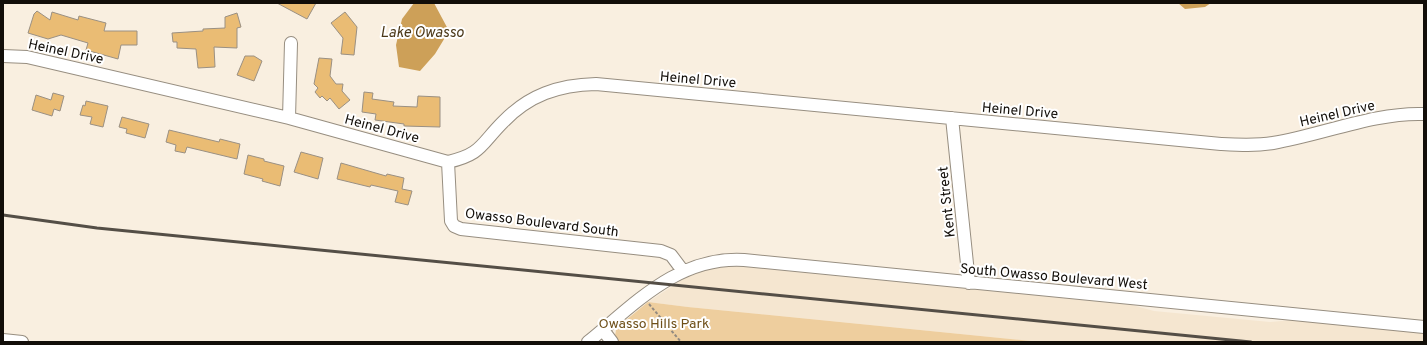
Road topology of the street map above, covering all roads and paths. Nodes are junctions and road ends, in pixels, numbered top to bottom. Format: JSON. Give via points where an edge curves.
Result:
{"nodes":[{"id":1,"x":291,"y":43,"type":"dead end"},
{"id":2,"x":3,"y":56,"type":"edge"},
{"id":3,"x":1424,"y":114,"type":"edge"},
{"id":4,"x":289,"y":118,"type":"junction"},
{"id":5,"x":952,"y":118,"type":"junction"},
{"id":6,"x":448,"y":162,"type":"junction"},
{"id":7,"x":683,"y":271,"type":"junction"},
{"id":8,"x":969,"y":283,"type":"junction"},
{"id":9,"x":643,"y":297,"type":"junction"},
{"id":10,"x":1424,"y":327,"type":"edge"},
{"id":11,"x":603,"y":330,"type":"junction"},
{"id":12,"x":3,"y":340,"type":"edge"},
{"id":13,"x":591,"y":341,"type":"edge"},
{"id":14,"x":22,"y":342,"type":"edge"},
{"id":15,"x":612,"y":342,"type":"edge"},
{"id":16,"x":681,"y":342,"type":"edge"}],
"edges":[{"from":1,"to":4,"type":"street"},
{"from":2,"to":4,"type":"street","name":"Heinel Drive","via":[[27,57]]},
{"from":3,"to":5,"type":"street","name":"Heinel Drive","via":[[1396,115],[1293,139],[1250,145],[1213,144]]},
{"from":4,"to":6,"type":"street","name":"Heinel Drive"},
{"from":5,"to":6,"type":"street","name":"Heinel Drive","via":[[596,84],[577,85],[561,87],[528,101],[501,123],[484,145],[474,153]]},
{"from":5,"to":8,"type":"street","name":"Kent Street"},
{"from":6,"to":7,"type":"street","name":"Owasso Boulevard South","via":[[451,221],[454,226],[461,229],[661,251],[671,255]]},
{"from":7,"to":8,"type":"street","name":"South Owasso Boulevard West","via":[[708,262],[734,260]]},
{"from":7,"to":9,"type":"street","name":"South Owasso Boulevard West"},
{"from":8,"to":10,"type":"street","name":"South Owasso Boulevard West"},
{"from":9,"to":11,"type":"street","name":"South Owasso Boulevard West"},
{"from":9,"to":16,"type":"path"},
{"from":11,"to":13,"type":"street","name":"South Owasso Boulevard West"},
{"from":11,"to":15,"type":"street"},
{"from":12,"to":14,"type":"street"}]}
